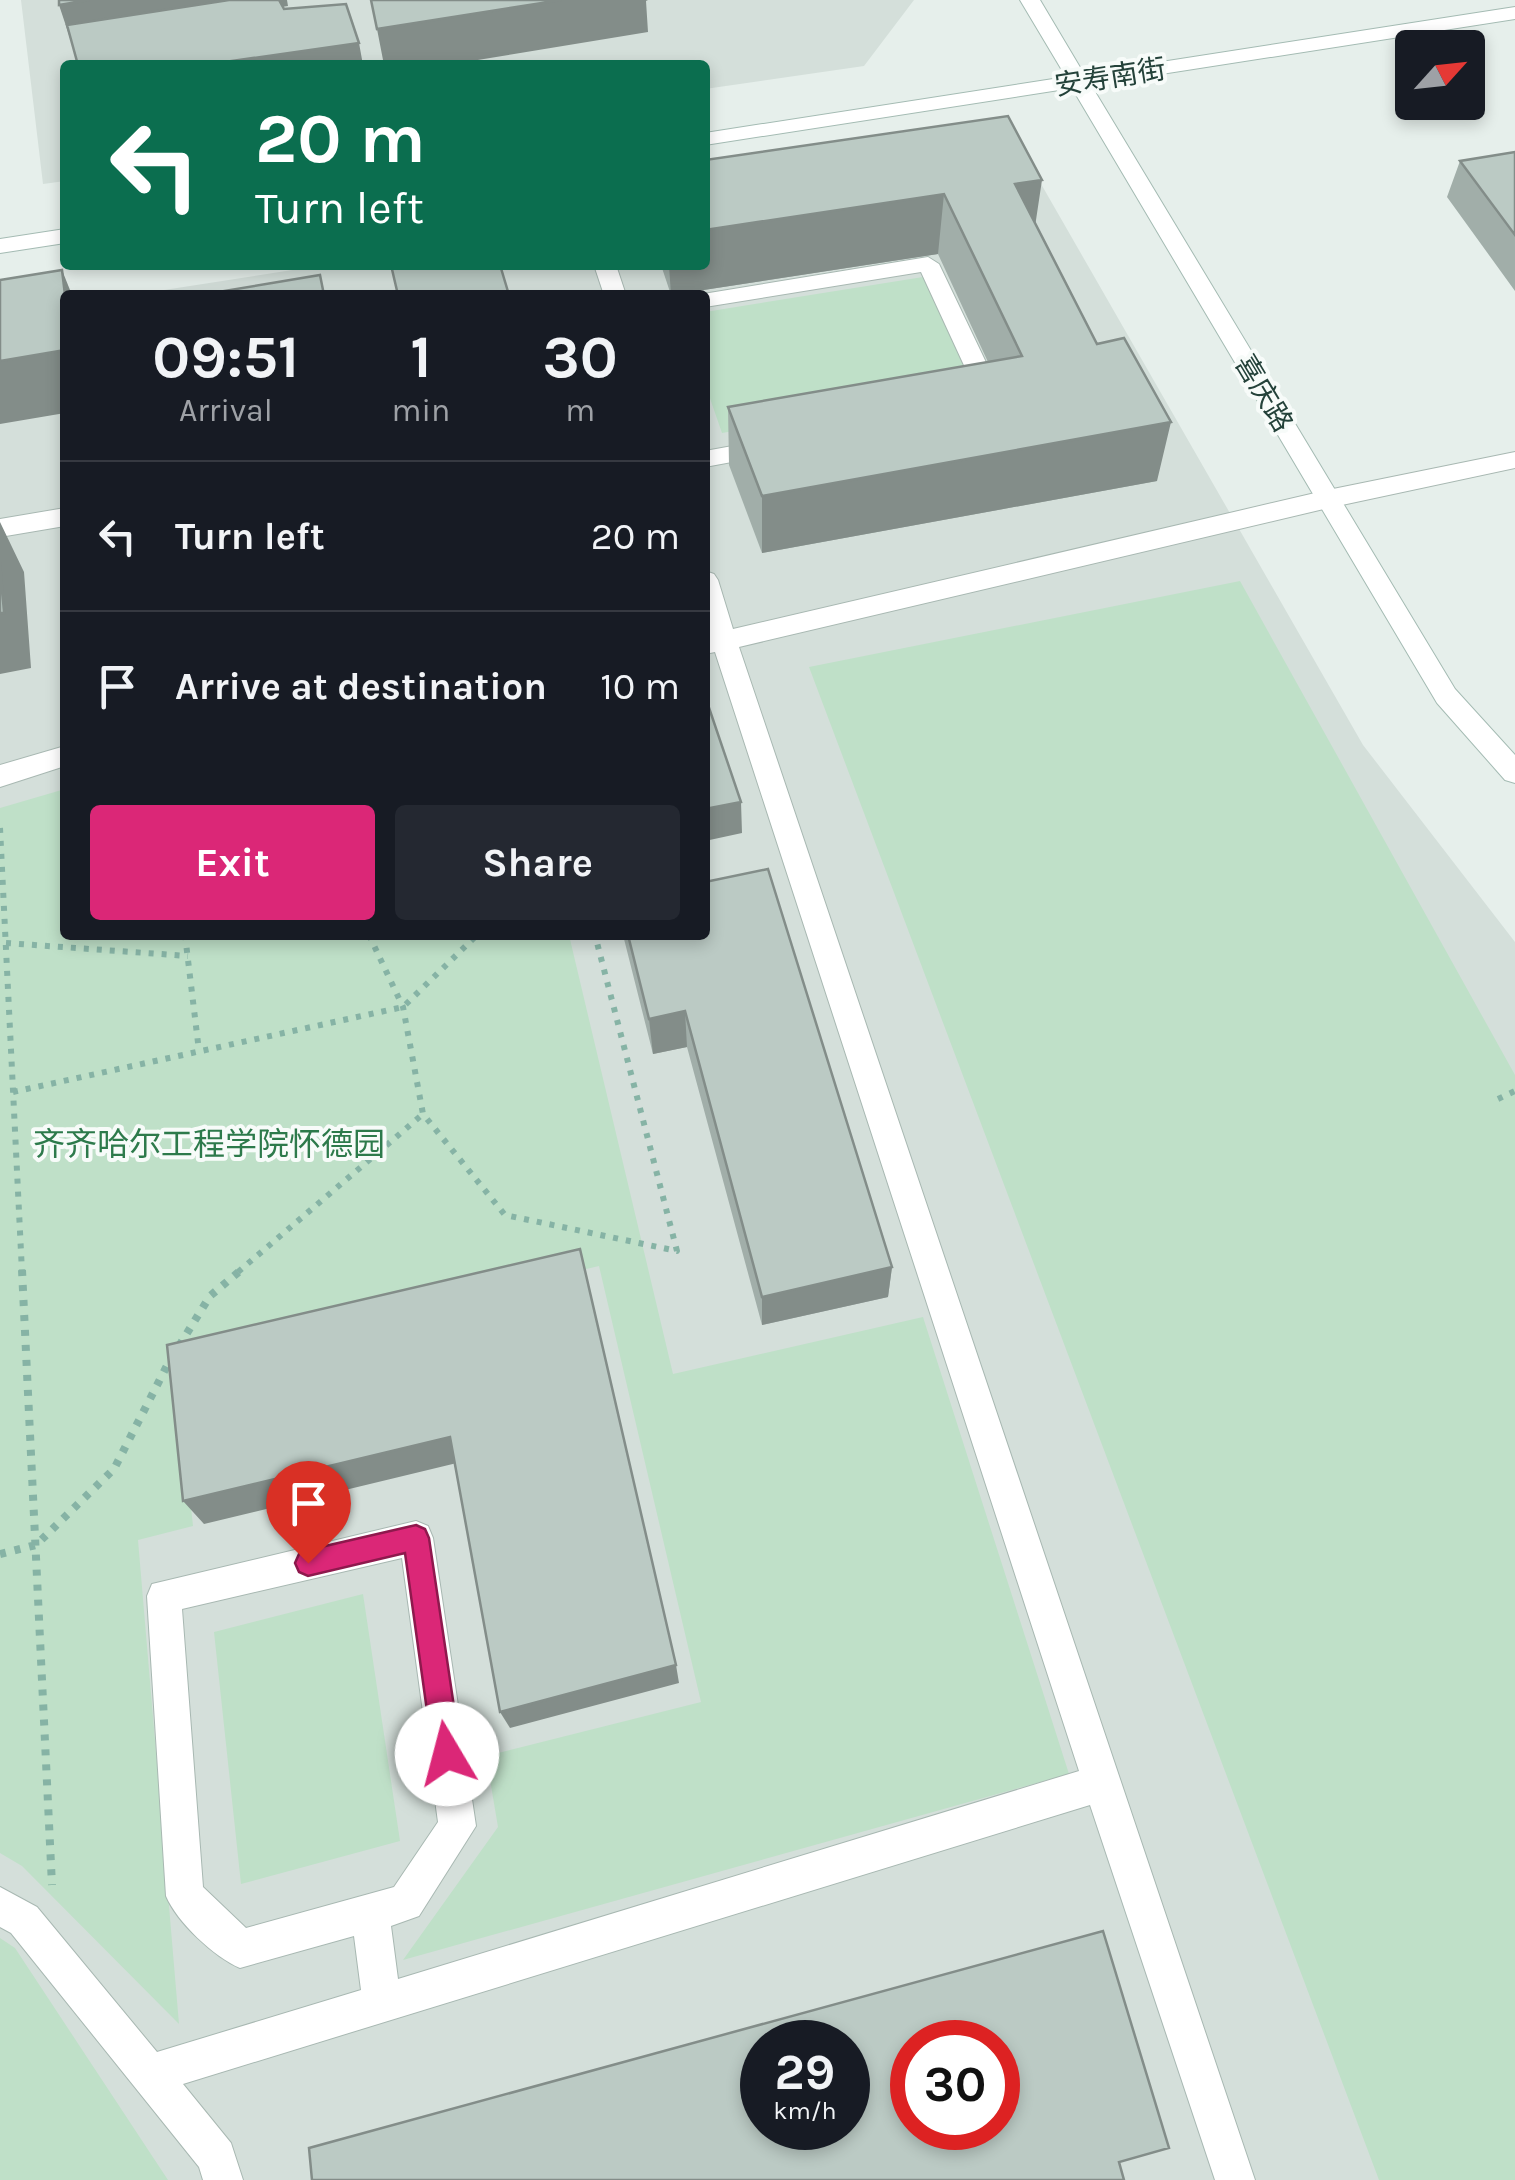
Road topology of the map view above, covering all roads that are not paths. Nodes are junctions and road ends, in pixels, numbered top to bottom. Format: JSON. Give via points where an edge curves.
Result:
{"nodes":[{"id":1,"x":1030,"y":0,"type":"edge"},
{"id":2,"x":1515,"y":13,"type":"edge"},
{"id":3,"x":1078,"y":82,"type":"junction"},
{"id":4,"x":710,"y":138,"type":"edge"},
{"id":5,"x":60,"y":237,"type":"edge"},
{"id":6,"x":0,"y":246,"type":"edge"},
{"id":7,"x":710,"y":299,"type":"edge"},
{"id":8,"x":976,"y":411,"type":"edge"},
{"id":9,"x":782,"y":445,"type":"edge"},
{"id":10,"x":710,"y":458,"type":"edge"},
{"id":11,"x":1515,"y":460,"type":"edge"},
{"id":12,"x":1328,"y":499,"type":"junction"},
{"id":13,"x":60,"y":518,"type":"edge"},
{"id":14,"x":0,"y":528,"type":"edge"},
{"id":15,"x":710,"y":614,"type":"edge"},
{"id":16,"x":714,"y":642,"type":"edge"},
{"id":17,"x":60,"y":758,"type":"edge"},
{"id":18,"x":1515,"y":773,"type":"edge"},
{"id":19,"x":0,"y":776,"type":"edge"},
{"id":20,"x":1102,"y":1783,"type":"junction"},
{"id":21,"x":0,"y":1906,"type":"edge"},
{"id":22,"x":370,"y":1912,"type":"junction"},
{"id":23,"x":382,"y":2003,"type":"junction"},
{"id":24,"x":150,"y":2074,"type":"junction"},
{"id":25,"x":223,"y":2180,"type":"edge"},
{"id":26,"x":1234,"y":2180,"type":"edge"}],
"edges":[{"from":1,"to":3,"type":"street","name":"喜庆路"},
{"from":2,"to":3,"type":"street","name":"安寿南街"},
{"from":3,"to":4,"type":"street","name":"安寿南街"},
{"from":3,"to":12,"type":"street","name":"喜庆路"},
{"from":5,"to":6,"type":"street"},
{"from":7,"to":8,"type":"street","via":[[928,264],[996,408]]},
{"from":9,"to":10,"type":"street"},
{"from":11,"to":12,"type":"street"},
{"from":12,"to":16,"type":"street"},
{"from":12,"to":18,"type":"street","name":"喜庆路","via":[[1446,696]]},
{"from":13,"to":14,"type":"street"},
{"from":15,"to":16,"type":"street"},
{"from":16,"to":20,"type":"street"},
{"from":17,"to":19,"type":"street"},
{"from":20,"to":23,"type":"street"},
{"from":20,"to":26,"type":"street"},
{"from":21,"to":24,"type":"street","via":[[24,1920]]},
{"from":22,"to":22,"type":"street","via":[[406,1902],[457,1826],[416,1538],[164,1596],[185,1896],[240,1949]]},
{"from":22,"to":23,"type":"street"},
{"from":23,"to":24,"type":"street"},
{"from":24,"to":25,"type":"street","via":[[217,2157]]}]}
